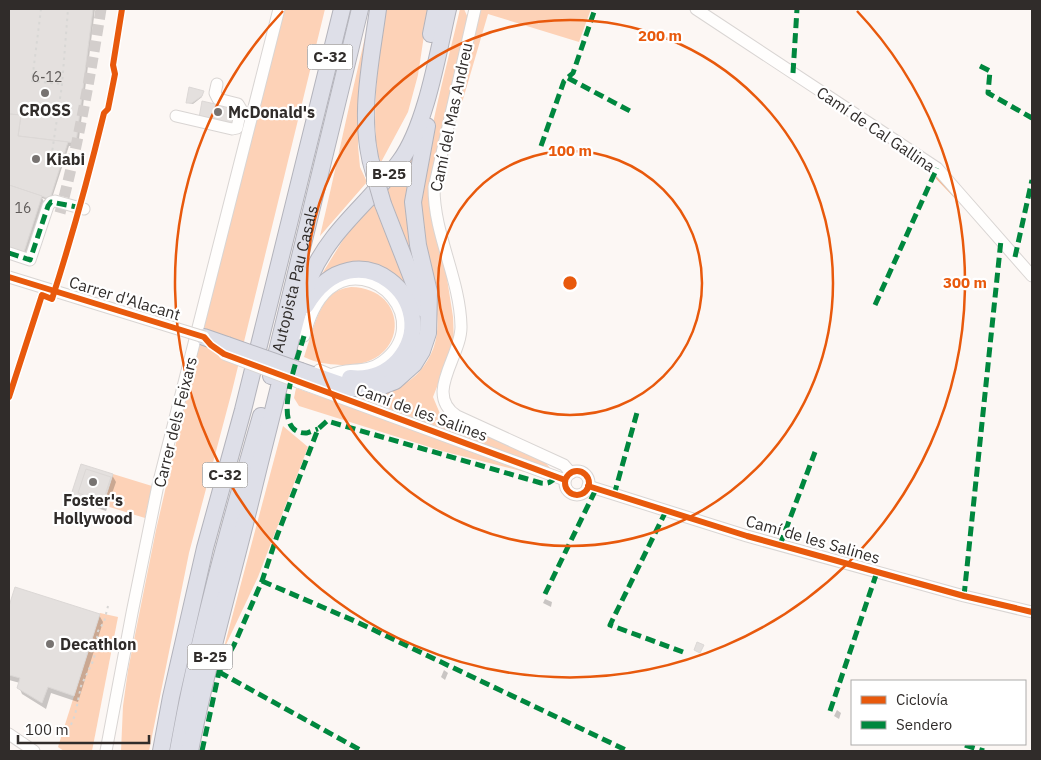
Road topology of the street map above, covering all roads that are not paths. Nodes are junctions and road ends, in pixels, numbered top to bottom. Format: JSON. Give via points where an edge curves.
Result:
{"nodes":[{"id":1,"x":279,"y":9,"type":"edge"},
{"id":2,"x":335,"y":9,"type":"edge"},
{"id":3,"x":342,"y":9,"type":"edge"},
{"id":4,"x":360,"y":9,"type":"edge"},
{"id":5,"x":378,"y":9,"type":"edge"},
{"id":6,"x":436,"y":9,"type":"edge"},
{"id":7,"x":448,"y":9,"type":"edge"},
{"id":8,"x":452,"y":9,"type":"edge"},
{"id":9,"x":475,"y":9,"type":"edge"},
{"id":10,"x":696,"y":9,"type":"edge"},
{"id":11,"x":217,"y":84,"type":"dead end"},
{"id":12,"x":238,"y":104,"type":"junction"},
{"id":13,"x":318,"y":106,"type":"junction"},
{"id":14,"x":255,"y":107,"type":"junction"},
{"id":15,"x":176,"y":116,"type":"dead end"},
{"id":16,"x":368,"y":198,"type":"junction"},
{"id":17,"x":84,"y":209,"type":"dead end"},
{"id":18,"x":9,"y":253,"type":"edge"},
{"id":19,"x":1032,"y":276,"type":"edge"},
{"id":20,"x":9,"y":278,"type":"edge"},
{"id":21,"x":296,"y":322,"type":"junction"},
{"id":22,"x":428,"y":333,"type":"junction"},
{"id":23,"x":304,"y":336,"type":"dead end"},
{"id":24,"x":204,"y":337,"type":"joint"},
{"id":25,"x":301,"y":372,"type":"junction"},
{"id":26,"x":331,"y":375,"type":"junction"},
{"id":27,"x":568,"y":476,"type":"junction"},
{"id":28,"x":588,"y":486,"type":"junction"},
{"id":29,"x":1032,"y":612,"type":"edge"},
{"id":30,"x":9,"y":734,"type":"edge"},
{"id":31,"x":34,"y":751,"type":"edge"},
{"id":32,"x":106,"y":751,"type":"edge"},
{"id":33,"x":161,"y":751,"type":"edge"},
{"id":34,"x":178,"y":751,"type":"edge"},
{"id":35,"x":190,"y":751,"type":"edge"}],
"edges":[{"from":1,"to":14,"type":"street","name":"Carrer dels Feixars"},
{"from":2,"to":13,"type":"highway"},
{"from":3,"to":13,"type":"highway","name":"Autopista Pau Casals","number":"C-32"},
{"from":4,"to":34,"type":"highway","name":"Autopista Pau Casals","number":"C-32","via":[[261,415],[224,543],[186,703]]},
{"from":5,"to":22,"type":"highway","bridge":true,"via":[[366,115],[367,140],[383,204],[421,298]]},
{"from":6,"to":16,"type":"highway","via":[[414,114],[395,154]]},
{"from":7,"to":16,"type":"highway","number":"B-25","via":[[412,143]]},
{"from":8,"to":22,"type":"highway","via":[[414,202],[418,245],[429,292]]},
{"from":9,"to":27,"type":"street","name":"Camí del Mas Andreu","via":[[434,188],[434,206],[458,301],[461,326],[460,342],[442,388],[443,400],[452,413],[564,465]]},
{"from":10,"to":19,"type":"street","name":"Camí de Cal Gallina","via":[[937,168]]},
{"from":11,"to":12,"type":"street","via":[[215,93],[218,99]]},
{"from":12,"to":14,"type":"street"},
{"from":12,"to":15,"type":"street","via":[[241,109],[237,128],[232,129]]},
{"from":13,"to":33,"type":"highway","name":"Autopista Pau Casals","number":"C-32","via":[[243,410],[205,548]]},
{"from":14,"to":32,"type":"street","name":"Carrer dels Feixars","via":[[158,485]]},
{"from":16,"to":21,"type":"highway","number":"B-25","via":[[326,246],[309,278]]},
{"from":17,"to":18,"type":"street","via":[[51,202],[30,260]]},
{"from":20,"to":24,"type":"street","name":"Carrer d'Alacant","bridge":true},
{"from":21,"to":26,"type":"highway","via":[[323,282],[342,272],[361,269],[383,275],[408,303],[412,326],[407,348],[394,366],[383,373],[360,379]]},
{"from":21,"to":35,"type":"highway","number":"B-25","via":[[236,564],[215,635]]},
{"from":22,"to":25,"type":"highway","via":[[422,351],[406,372],[396,381],[376,388],[350,388]]},
{"from":23,"to":26,"type":"street","via":[[320,298],[340,282],[364,280],[378,284],[396,302],[403,330],[395,350],[370,368]]},
{"from":24,"to":25,"type":"highway","bridge":true},
{"from":25,"to":26,"type":"street"},
{"from":25,"to":27,"type":"street","name":"Camí de les Salines"},
{"from":27,"to":28,"type":"street","via":[[575,471],[583,473],[588,479]]},
{"from":27,"to":28,"type":"street","via":[[566,488],[571,494],[583,493]]},
{"from":28,"to":29,"type":"street","name":"Camí de les Salines","via":[[747,536]]},
{"from":30,"to":31,"type":"street"}]}
